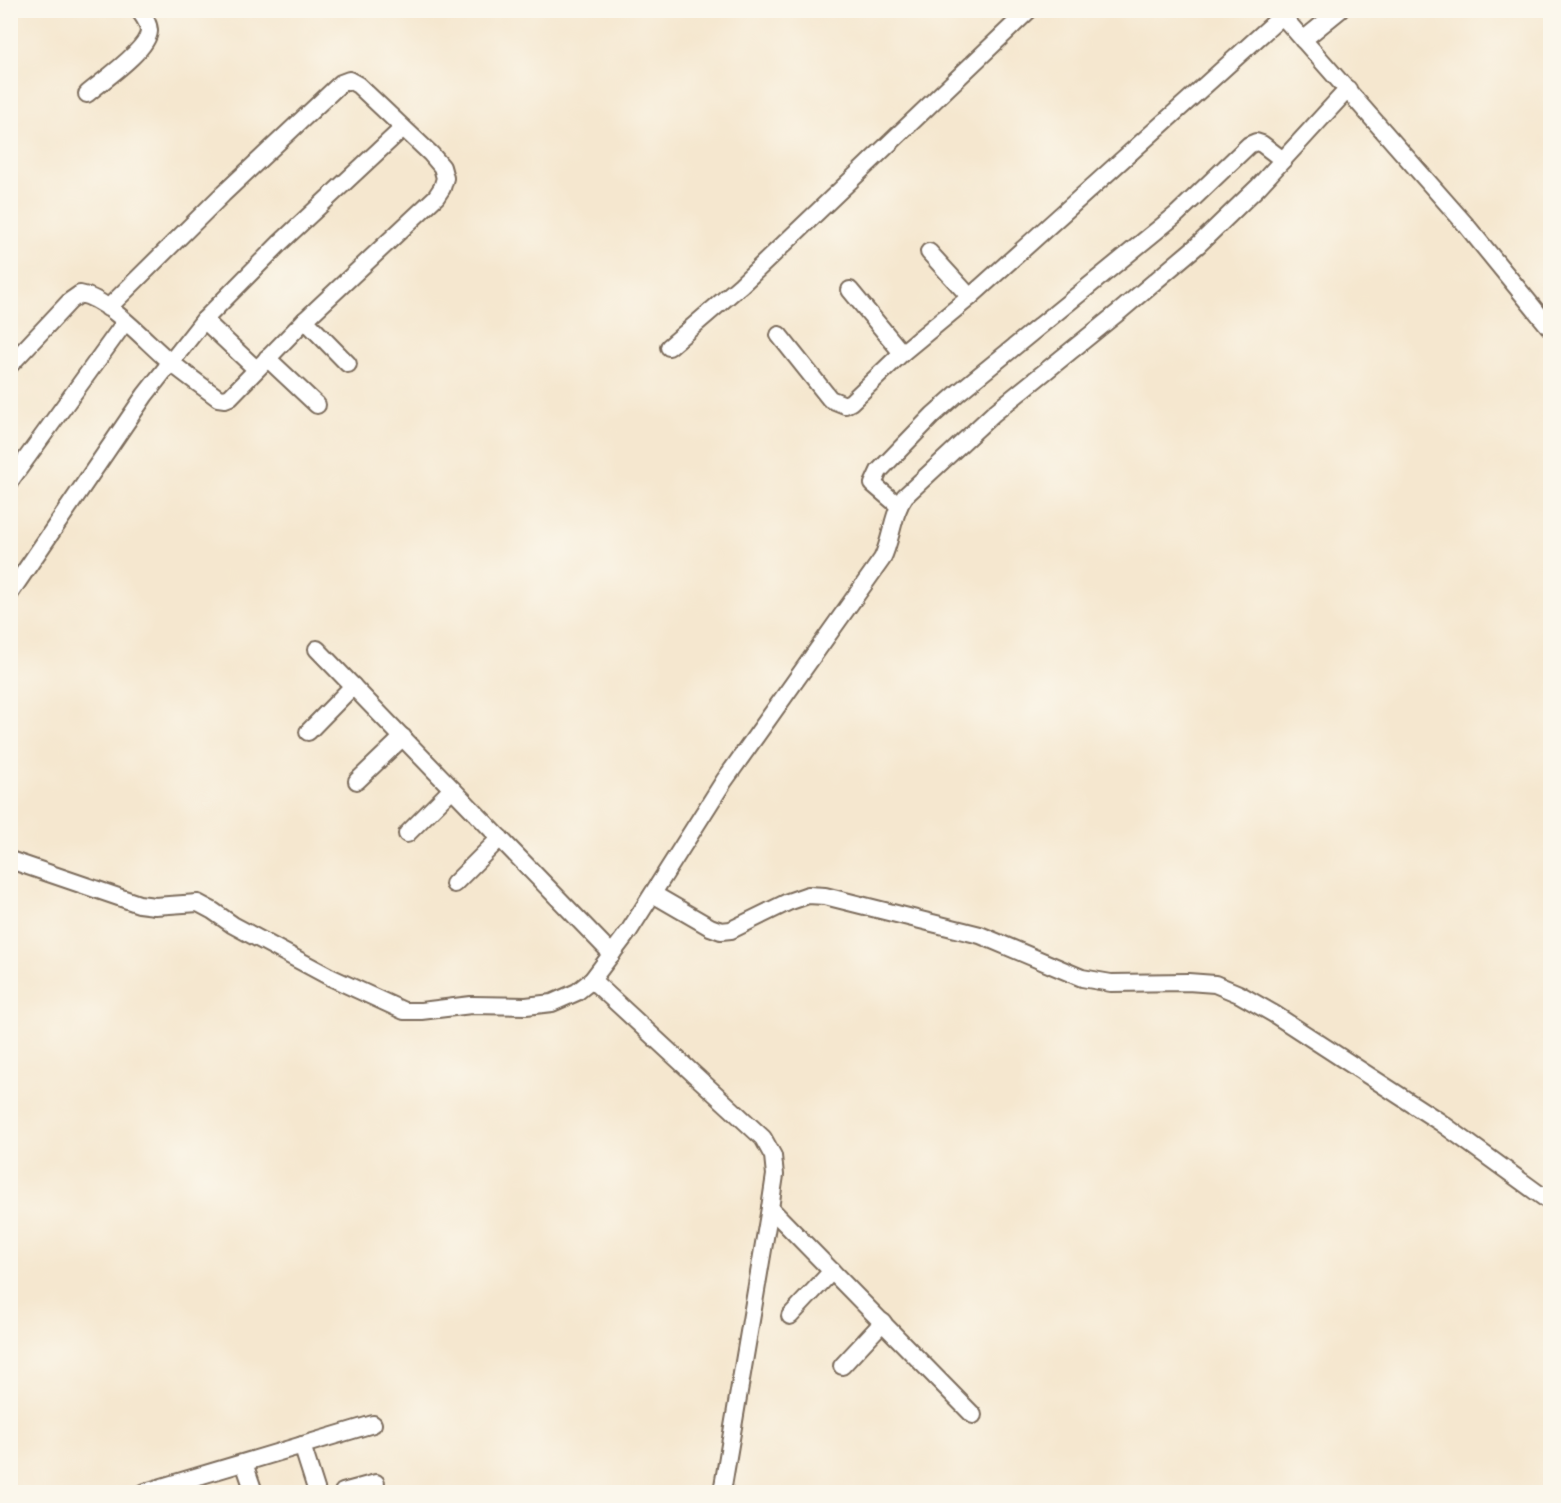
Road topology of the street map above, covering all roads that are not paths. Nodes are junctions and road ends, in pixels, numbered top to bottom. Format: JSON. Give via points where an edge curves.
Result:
{"nodes":[{"id":1,"x":139,"y":10,"type":"edge"},
{"id":2,"x":1029,"y":10,"type":"edge"},
{"id":3,"x":1340,"y":10,"type":"edge"},
{"id":4,"x":1279,"y":13,"type":"edge"},
{"id":5,"x":1303,"y":40,"type":"junction"},
{"id":6,"x":1348,"y":89,"type":"junction"},
{"id":7,"x":87,"y":94,"type":"dead end"},
{"id":8,"x":403,"y":128,"type":"junction"},
{"id":9,"x":1283,"y":160,"type":"junction"},
{"id":10,"x":929,"y":252,"type":"dead end"},
{"id":11,"x":850,"y":290,"type":"dead end"},
{"id":12,"x":970,"y":297,"type":"junction"},
{"id":13,"x":108,"y":308,"type":"junction"},
{"id":14,"x":204,"y":320,"type":"junction"},
{"id":15,"x":305,"y":320,"type":"junction"},
{"id":16,"x":125,"y":322,"type":"junction"},
{"id":17,"x":1551,"y":328,"type":"edge"},
{"id":18,"x":779,"y":335,"type":"dead end"},
{"id":19,"x":669,"y":347,"type":"dead end"},
{"id":20,"x":902,"y":353,"type":"junction"},
{"id":21,"x":170,"y":362,"type":"junction"},
{"id":22,"x":262,"y":364,"type":"junction"},
{"id":23,"x":348,"y":364,"type":"dead end"},
{"id":24,"x":10,"y":365,"type":"edge"},
{"id":25,"x":316,"y":405,"type":"dead end"},
{"id":26,"x":10,"y":482,"type":"edge"},
{"id":27,"x":899,"y":506,"type":"junction"},
{"id":28,"x":16,"y":574,"type":"edge"},
{"id":29,"x":10,"y":593,"type":"edge"},
{"id":30,"x":317,"y":649,"type":"dead end"},
{"id":31,"x":353,"y":686,"type":"junction"},
{"id":32,"x":308,"y":732,"type":"dead end"},
{"id":33,"x":402,"y":737,"type":"junction"},
{"id":34,"x":357,"y":782,"type":"dead end"},
{"id":35,"x":452,"y":789,"type":"junction"},
{"id":36,"x":408,"y":834,"type":"dead end"},
{"id":37,"x":501,"y":838,"type":"junction"},
{"id":38,"x":10,"y":860,"type":"edge"},
{"id":39,"x":454,"y":884,"type":"dead end"},
{"id":40,"x":653,"y":894,"type":"junction"},
{"id":41,"x":612,"y":954,"type":"junction"},
{"id":42,"x":592,"y":980,"type":"junction"},
{"id":43,"x":1551,"y":1202,"type":"edge"},
{"id":44,"x":770,"y":1208,"type":"junction"},
{"id":45,"x":832,"y":1270,"type":"junction"},
{"id":46,"x":790,"y":1316,"type":"dead end"},
{"id":47,"x":883,"y":1322,"type":"junction"},
{"id":48,"x":842,"y":1366,"type":"dead end"},
{"id":49,"x":973,"y":1415,"type":"dead end"},
{"id":50,"x":373,"y":1424,"type":"dead end"},
{"id":51,"x":302,"y":1445,"type":"junction"},
{"id":52,"x":244,"y":1463,"type":"junction"},
{"id":53,"x":376,"y":1483,"type":"dead end"},
{"id":54,"x":188,"y":1486,"type":"edge"},
{"id":55,"x":145,"y":1492,"type":"edge"},
{"id":56,"x":254,"y":1492,"type":"edge"},
{"id":57,"x":317,"y":1492,"type":"edge"},
{"id":58,"x":343,"y":1492,"type":"edge"},
{"id":59,"x":722,"y":1492,"type":"edge"}],
"edges":[{"from":1,"to":7,"type":"street","via":[[150,28],[148,38]]},
{"from":2,"to":19,"type":"street","via":[[741,285]]},
{"from":3,"to":5,"type":"street"},
{"from":4,"to":5,"type":"street"},
{"from":4,"to":12,"type":"street"},
{"from":5,"to":6,"type":"street"},
{"from":6,"to":9,"type":"street"},
{"from":6,"to":17,"type":"street"},
{"from":8,"to":13,"type":"street","via":[[357,84],[349,80],[341,83]]},
{"from":8,"to":14,"type":"street"},
{"from":8,"to":15,"type":"street","via":[[442,167],[442,188]]},
{"from":9,"to":27,"type":"street","via":[[1198,245],[994,413],[912,488]]},
{"from":9,"to":27,"type":"street","via":[[1262,144],[1249,145],[1170,220],[933,415],[874,479],[876,488]]},
{"from":10,"to":12,"type":"street"},
{"from":11,"to":20,"type":"street"},
{"from":12,"to":20,"type":"street"},
{"from":13,"to":16,"type":"street"},
{"from":13,"to":24,"type":"street","via":[[91,296],[80,294]]},
{"from":14,"to":21,"type":"street"},
{"from":14,"to":22,"type":"street"},
{"from":15,"to":22,"type":"street"},
{"from":15,"to":23,"type":"street"},
{"from":16,"to":21,"type":"street"},
{"from":16,"to":26,"type":"street"},
{"from":18,"to":20,"type":"street","via":[[830,399],[845,405]]},
{"from":21,"to":22,"type":"street","via":[[218,398],[225,399]]},
{"from":21,"to":28,"type":"street"},
{"from":22,"to":25,"type":"street"},
{"from":27,"to":40,"type":"street","via":[[882,559],[724,781]]},
{"from":28,"to":29,"type":"street"},
{"from":30,"to":31,"type":"street"},
{"from":31,"to":32,"type":"street"},
{"from":31,"to":33,"type":"street"},
{"from":33,"to":34,"type":"street"},
{"from":33,"to":35,"type":"street"},
{"from":35,"to":36,"type":"street"},
{"from":35,"to":37,"type":"street"},
{"from":37,"to":39,"type":"street"},
{"from":37,"to":41,"type":"street"},
{"from":38,"to":42,"type":"street","via":[[139,904],[198,903],[330,977],[404,1011],[552,1003]]},
{"from":40,"to":41,"type":"street"},
{"from":40,"to":43,"type":"street","via":[[721,931],[808,895],[825,896],[980,935],[1082,978],[1112,983],[1215,984],[1274,1014],[1440,1122]]},
{"from":41,"to":42,"type":"street"},
{"from":42,"to":44,"type":"street","via":[[763,1138],[773,1156],[775,1174]]},
{"from":44,"to":45,"type":"street"},
{"from":44,"to":59,"type":"street"},
{"from":45,"to":46,"type":"street"},
{"from":45,"to":47,"type":"street"},
{"from":47,"to":48,"type":"street"},
{"from":47,"to":49,"type":"street"},
{"from":50,"to":51,"type":"street"},
{"from":51,"to":52,"type":"street"},
{"from":51,"to":57,"type":"street"},
{"from":52,"to":54,"type":"street"},
{"from":52,"to":56,"type":"street"},
{"from":53,"to":58,"type":"street"},
{"from":54,"to":55,"type":"street"}]}
